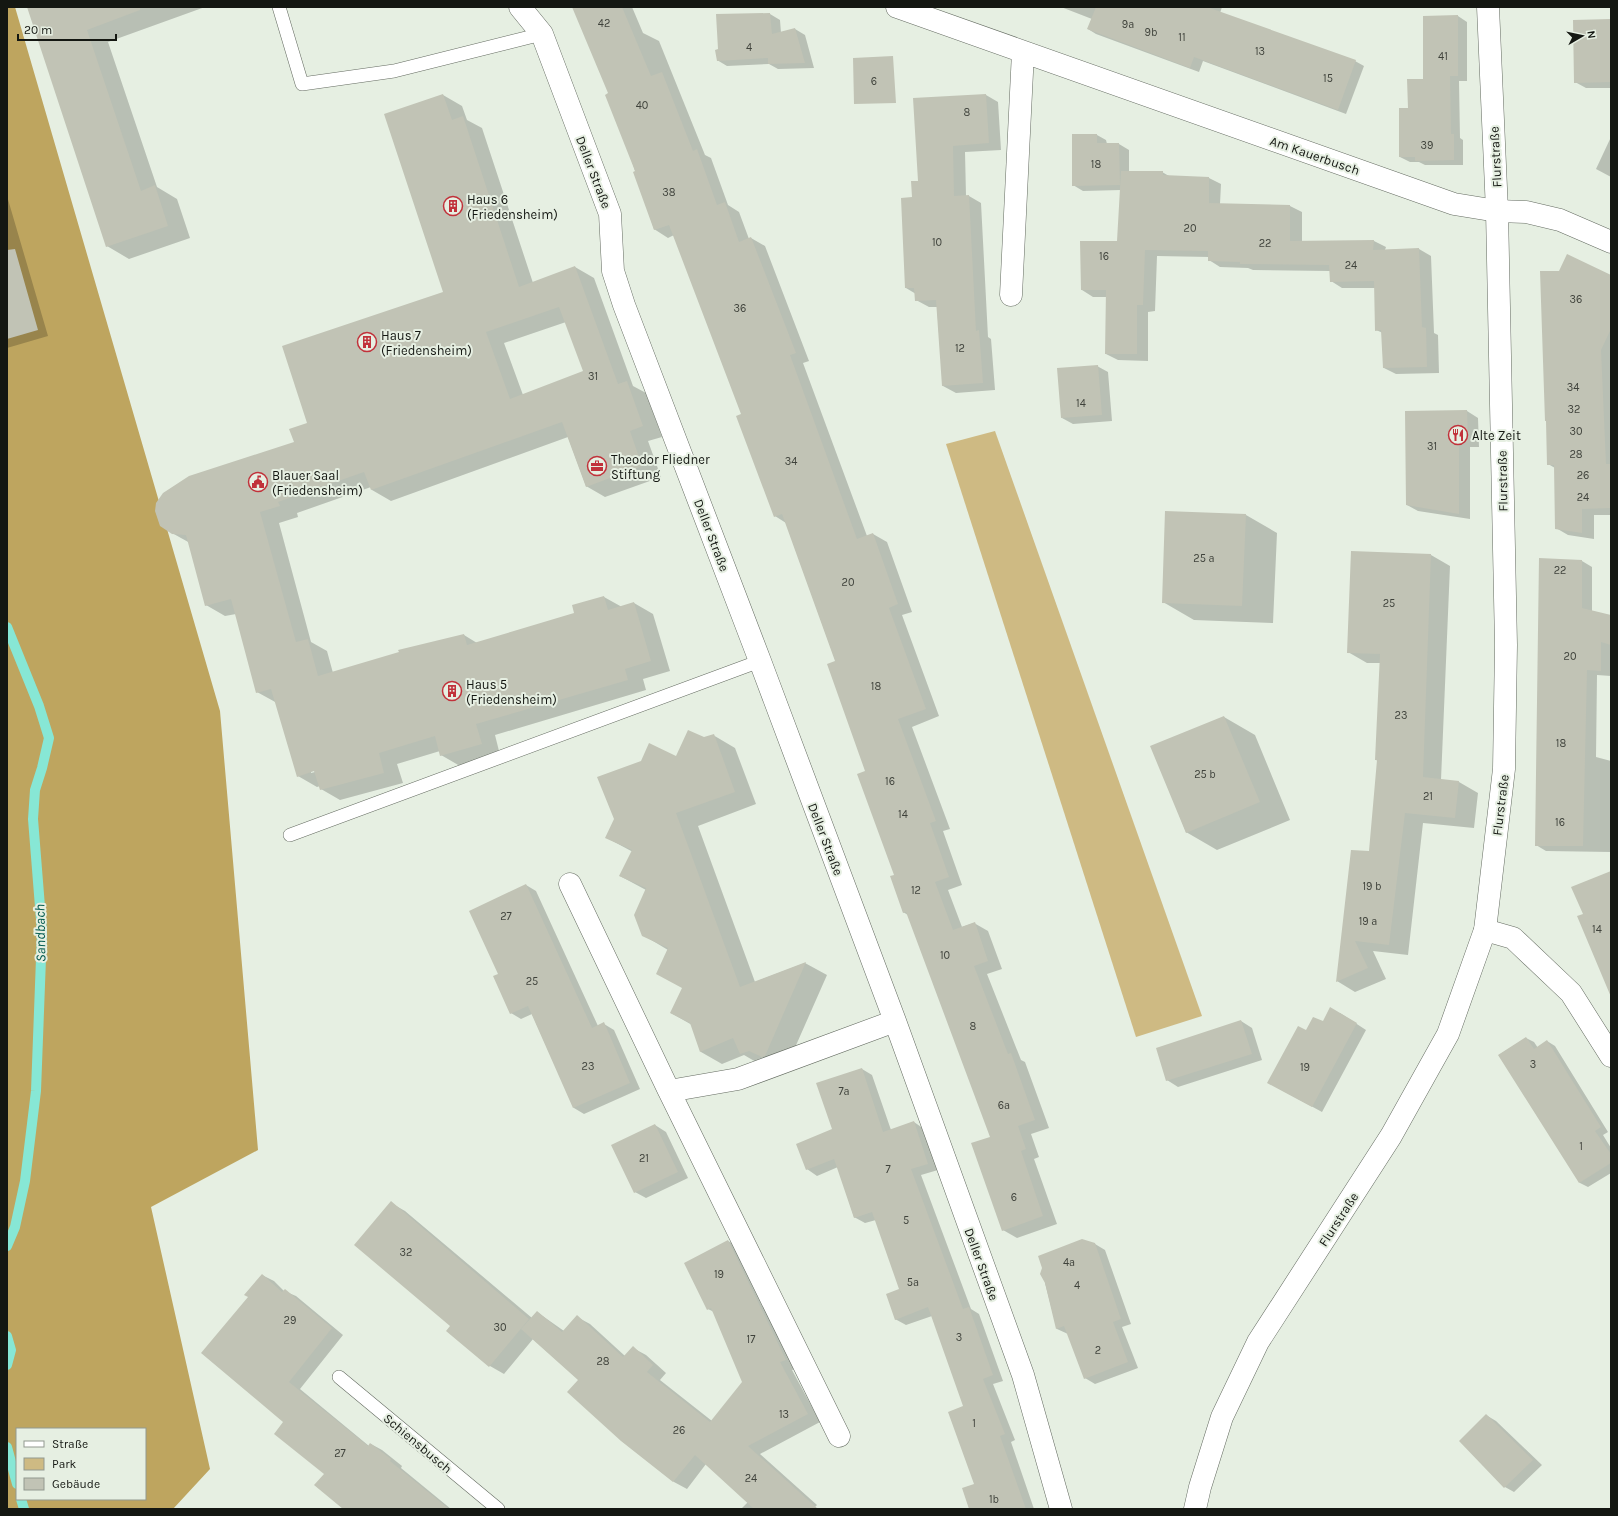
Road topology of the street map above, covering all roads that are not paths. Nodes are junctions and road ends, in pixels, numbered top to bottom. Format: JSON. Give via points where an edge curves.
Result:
{"nodes":[{"id":1,"x":279,"y":7,"type":"edge"},
{"id":2,"x":520,"y":7,"type":"edge"},
{"id":3,"x":897,"y":7,"type":"edge"},
{"id":4,"x":1488,"y":7,"type":"edge"},
{"id":5,"x":542,"y":34,"type":"junction"},
{"id":6,"x":1023,"y":52,"type":"junction"},
{"id":7,"x":1497,"y":211,"type":"junction"},
{"id":8,"x":1611,"y":242,"type":"edge"},
{"id":9,"x":1011,"y":295,"type":"dead end"},
{"id":10,"x":760,"y":661,"type":"junction"},
{"id":11,"x":290,"y":835,"type":"dead end"},
{"id":12,"x":570,"y":884,"type":"dead end"},
{"id":13,"x":1485,"y":930,"type":"junction"},
{"id":14,"x":895,"y":1021,"type":"junction"},
{"id":15,"x":1611,"y":1056,"type":"edge"},
{"id":16,"x":669,"y":1091,"type":"junction"},
{"id":17,"x":338,"y":1377,"type":"dead end"},
{"id":18,"x":839,"y":1436,"type":"dead end"},
{"id":19,"x":498,"y":1509,"type":"edge"},
{"id":20,"x":1061,"y":1509,"type":"edge"},
{"id":21,"x":1195,"y":1509,"type":"edge"}],
"edges":[{"from":1,"to":5,"type":"lane","via":[[302,84],[394,71]]},
{"from":2,"to":5,"type":"street","name":"Deller Straße"},
{"from":3,"to":6,"type":"street","name":"Am Kauerbusch"},
{"from":4,"to":7,"type":"street","name":"Flurstraße"},
{"from":5,"to":10,"type":"street","name":"Deller Straße","via":[[610,214],[613,271],[624,305]]},
{"from":6,"to":7,"type":"street","name":"Am Kauerbusch","via":[[1454,204]]},
{"from":6,"to":9,"type":"street"},
{"from":7,"to":8,"type":"street","name":"Am Kauerbusch","via":[[1526,212],[1560,220]]},
{"from":7,"to":13,"type":"street","name":"Flurstraße","via":[[1506,645],[1504,754]]},
{"from":10,"to":11,"type":"lane"},
{"from":10,"to":14,"type":"street","name":"Deller Straße"},
{"from":12,"to":16,"type":"street"},
{"from":13,"to":15,"type":"street","via":[[1513,938],[1571,993]]},
{"from":13,"to":21,"type":"street","name":"Flurstraße","via":[[1448,1034],[1391,1136],[1258,1342],[1222,1417]]},
{"from":14,"to":16,"type":"street","via":[[738,1079]]},
{"from":14,"to":20,"type":"street","name":"Deller Straße","via":[[1023,1375]]},
{"from":16,"to":18,"type":"street"},
{"from":17,"to":19,"type":"lane","name":"Schiensbusch"}]}
